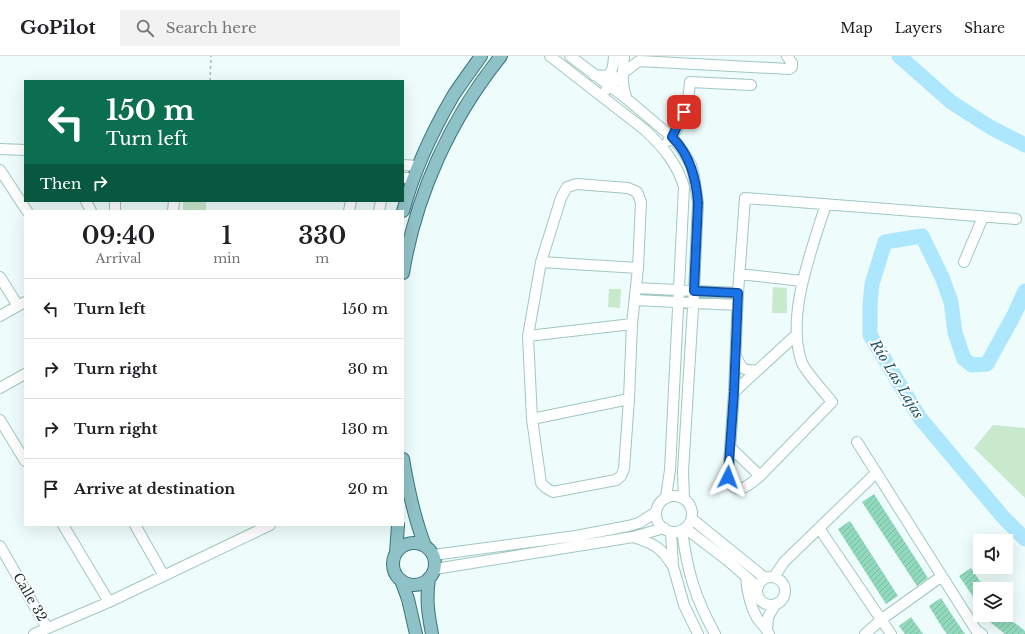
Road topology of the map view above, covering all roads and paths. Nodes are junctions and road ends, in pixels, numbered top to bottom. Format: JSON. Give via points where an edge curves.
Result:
{"nodes":[{"id":1,"x":211,"y":56,"type":"edge"},
{"id":2,"x":481,"y":56,"type":"edge"},
{"id":3,"x":501,"y":56,"type":"edge"},
{"id":4,"x":550,"y":56,"type":"edge"},
{"id":5,"x":570,"y":56,"type":"edge"},
{"id":6,"x":614,"y":56,"type":"edge"},
{"id":7,"x":624,"y":56,"type":"edge"},
{"id":8,"x":787,"y":56,"type":"edge"},
{"id":9,"x":623,"y":72,"type":"junction"},
{"id":10,"x":594,"y":75,"type":"junction"},
{"id":11,"x":210,"y":80,"type":"edge"},
{"id":12,"x":752,"y":85,"type":"dead end"},
{"id":13,"x":609,"y":86,"type":"junction"},
{"id":14,"x":602,"y":97,"type":"junction"},
{"id":15,"x":627,"y":99,"type":"junction"},
{"id":16,"x":672,"y":137,"type":"junction"},
{"id":17,"x":662,"y":146,"type":"junction"},
{"id":18,"x":0,"y":149,"type":"edge"},
{"id":19,"x":24,"y":150,"type":"edge"},
{"id":20,"x":404,"y":165,"type":"edge"},
{"id":21,"x":418,"y":166,"type":"junction"},
{"id":22,"x":0,"y":170,"type":"edge"},
{"id":23,"x":408,"y":178,"type":"edge"},
{"id":24,"x":826,"y":204,"type":"junction"},
{"id":25,"x":26,"y":210,"type":"edge"},
{"id":26,"x":403,"y":210,"type":"edge"},
{"id":27,"x":983,"y":217,"type":"junction"},
{"id":28,"x":1016,"y":220,"type":"dead end"},
{"id":29,"x":540,"y":262,"type":"junction"},
{"id":30,"x":964,"y":262,"type":"dead end"},
{"id":31,"x":404,"y":268,"type":"edge"},
{"id":32,"x":638,"y":268,"type":"junction"},
{"id":33,"x":739,"y":274,"type":"junction"},
{"id":34,"x":0,"y":277,"type":"edge"},
{"id":35,"x":802,"y":281,"type":"junction"},
{"id":36,"x":636,"y":288,"type":"junction"},
{"id":37,"x":680,"y":290,"type":"junction"},
{"id":38,"x":694,"y":291,"type":"junction"},
{"id":39,"x":738,"y":293,"type":"junction"},
{"id":40,"x":635,"y":300,"type":"junction"},
{"id":41,"x":679,"y":302,"type":"junction"},
{"id":42,"x":694,"y":303,"type":"junction"},
{"id":43,"x":22,"y":304,"type":"edge"},
{"id":44,"x":737,"y":305,"type":"junction"},
{"id":45,"x":0,"y":316,"type":"edge"},
{"id":46,"x":632,"y":324,"type":"junction"},
{"id":47,"x":796,"y":334,"type":"junction"},
{"id":48,"x":528,"y":336,"type":"junction"},
{"id":49,"x":735,"y":355,"type":"junction"},
{"id":50,"x":758,"y":370,"type":"junction"},
{"id":51,"x":24,"y":375,"type":"edge"},
{"id":52,"x":0,"y":388,"type":"edge"},
{"id":53,"x":734,"y":392,"type":"junction"},
{"id":54,"x":629,"y":399,"type":"junction"},
{"id":55,"x":532,"y":419,"type":"junction"},
{"id":56,"x":0,"y":420,"type":"edge"},
{"id":57,"x":856,"y":442,"type":"dead end"},
{"id":58,"x":730,"y":447,"type":"junction"},
{"id":59,"x":24,"y":460,"type":"edge"},
{"id":60,"x":404,"y":465,"type":"edge"},
{"id":61,"x":876,"y":473,"type":"junction"},
{"id":62,"x":760,"y":476,"type":"junction"},
{"id":63,"x":666,"y":498,"type":"junction"},
{"id":64,"x":684,"y":498,"type":"junction"},
{"id":65,"x":656,"y":512,"type":"junction"},
{"id":66,"x":692,"y":519,"type":"junction"},
{"id":67,"x":64,"y":526,"type":"edge"},
{"id":68,"x":136,"y":526,"type":"edge"},
{"id":69,"x":268,"y":526,"type":"edge"},
{"id":70,"x":398,"y":526,"type":"edge"},
{"id":71,"x":820,"y":528,"type":"junction"},
{"id":72,"x":684,"y":529,"type":"junction"},
{"id":73,"x":667,"y":530,"type":"junction"},
{"id":74,"x":633,"y":537,"type":"junction"},
{"id":75,"x":706,"y":544,"type":"junction"},
{"id":76,"x":0,"y":546,"type":"edge"},
{"id":77,"x":425,"y":546,"type":"junction"},
{"id":78,"x":721,"y":550,"type":"junction"},
{"id":79,"x":685,"y":551,"type":"junction"},
{"id":80,"x":396,"y":553,"type":"junction"},
{"id":81,"x":433,"y":555,"type":"junction"},
{"id":82,"x":673,"y":566,"type":"junction"},
{"id":83,"x":432,"y":574,"type":"junction"},
{"id":84,"x":164,"y":576,"type":"junction"},
{"id":85,"x":942,"y":576,"type":"junction"},
{"id":86,"x":746,"y":577,"type":"junction"},
{"id":87,"x":770,"y":578,"type":"junction"},
{"id":88,"x":401,"y":580,"type":"junction"},
{"id":89,"x":758,"y":591,"type":"junction"},
{"id":90,"x":109,"y":602,"type":"junction"},
{"id":91,"x":775,"y":605,"type":"junction"},
{"id":92,"x":752,"y":608,"type":"junction"},
{"id":93,"x":882,"y":619,"type":"junction"},
{"id":94,"x":47,"y":628,"type":"junction"},
{"id":95,"x":768,"y":633,"type":"edge"},
{"id":96,"x":34,"y":634,"type":"edge"},
{"id":97,"x":416,"y":634,"type":"edge"},
{"id":98,"x":432,"y":634,"type":"edge"},
{"id":99,"x":698,"y":634,"type":"edge"},
{"id":100,"x":715,"y":634,"type":"edge"},
{"id":101,"x":865,"y":634,"type":"edge"},
{"id":102,"x":891,"y":634,"type":"edge"},
{"id":103,"x":982,"y":634,"type":"edge"}],
"edges":[{"from":1,"to":11,"type":"path"},
{"from":2,"to":21,"type":"main road","via":[[454,96]]},
{"from":3,"to":31,"type":"main road","via":[[464,109],[431,174]]},
{"from":4,"to":14,"type":"street"},
{"from":5,"to":10,"type":"street"},
{"from":6,"to":10,"type":"street","via":[[611,73]]},
{"from":7,"to":9,"type":"street"},
{"from":8,"to":9,"type":"street","via":[[792,63],[789,69],[639,61]]},
{"from":9,"to":13,"type":"street"},
{"from":9,"to":15,"type":"street"},
{"from":10,"to":13,"type":"street"},
{"from":12,"to":16,"type":"street","via":[[690,82],[684,112]]},
{"from":13,"to":14,"type":"street"},
{"from":13,"to":15,"type":"street"},
{"from":14,"to":17,"type":"street"},
{"from":15,"to":16,"type":"street"},
{"from":16,"to":17,"type":"street"},
{"from":16,"to":38,"type":"street","via":[[691,165],[697,190]]},
{"from":17,"to":37,"type":"street","via":[[680,174],[684,187]]},
{"from":18,"to":19,"type":"street"},
{"from":20,"to":21,"type":"street"},
{"from":21,"to":23,"type":"main road"},
{"from":22,"to":25,"type":"street"},
{"from":23,"to":26,"type":"main road"},
{"from":24,"to":27,"type":"street"},
{"from":24,"to":33,"type":"street","via":[[744,198]]},
{"from":24,"to":35,"type":"street"},
{"from":27,"to":28,"type":"street"},
{"from":27,"to":30,"type":"street"},
{"from":29,"to":32,"type":"street"},
{"from":29,"to":32,"type":"street","via":[[561,198],[567,187],[577,184],[628,188],[637,192],[642,202]]},
{"from":29,"to":48,"type":"street"},
{"from":32,"to":36,"type":"street"},
{"from":33,"to":35,"type":"street"},
{"from":33,"to":39,"type":"street"},
{"from":34,"to":43,"type":"street"},
{"from":35,"to":47,"type":"street"},
{"from":36,"to":37,"type":"street"},
{"from":36,"to":40,"type":"street"},
{"from":37,"to":38,"type":"street"},
{"from":37,"to":41,"type":"street"},
{"from":38,"to":39,"type":"street"},
{"from":38,"to":42,"type":"street"},
{"from":39,"to":44,"type":"street"},
{"from":40,"to":41,"type":"street"},
{"from":40,"to":46,"type":"street"},
{"from":41,"to":42,"type":"street"},
{"from":41,"to":63,"type":"street","via":[[670,470]]},
{"from":42,"to":44,"type":"street"},
{"from":42,"to":64,"type":"street","via":[[683,472]]},
{"from":43,"to":45,"type":"street"},
{"from":44,"to":49,"type":"street"},
{"from":46,"to":48,"type":"street"},
{"from":46,"to":54,"type":"street"},
{"from":47,"to":50,"type":"street"},
{"from":47,"to":62,"type":"street","via":[[803,364],[832,402]]},
{"from":48,"to":55,"type":"street"},
{"from":49,"to":50,"type":"street","via":[[744,369]]},
{"from":49,"to":53,"type":"street"},
{"from":50,"to":53,"type":"street"},
{"from":51,"to":52,"type":"street"},
{"from":53,"to":58,"type":"street"},
{"from":54,"to":55,"type":"street"},
{"from":54,"to":55,"type":"street","via":[[624,469],[621,476],[616,480],[588,486],[553,492],[541,483]]},
{"from":56,"to":59,"type":"street"},
{"from":57,"to":61,"type":"street"},
{"from":58,"to":62,"type":"street"},
{"from":58,"to":62,"type":"street","via":[[730,484],[741,489]]},
{"from":60,"to":77,"type":"main road","via":[[416,522]]},
{"from":61,"to":71,"type":"street"},
{"from":61,"to":85,"type":"street"},
{"from":63,"to":64,"type":"street"},
{"from":63,"to":65,"type":"street","via":[[657,506]]},
{"from":64,"to":66,"type":"street","via":[[691,507]]},
{"from":65,"to":73,"type":"street","via":[[659,524]]},
{"from":65,"to":81,"type":"street","via":[[639,523],[628,526],[576,536]]},
{"from":66,"to":72,"type":"street"},
{"from":66,"to":78,"type":"street"},
{"from":67,"to":90,"type":"street"},
{"from":68,"to":84,"type":"street"},
{"from":69,"to":84,"type":"street"},
{"from":70,"to":80,"type":"main road"},
{"from":71,"to":87,"type":"street"},
{"from":71,"to":93,"type":"street"},
{"from":72,"to":73,"type":"street"},
{"from":72,"to":75,"type":"street"},
{"from":72,"to":79,"type":"street"},
{"from":73,"to":74,"type":"street"},
{"from":73,"to":82,"type":"street"},
{"from":74,"to":82,"type":"street","via":[[658,546]]},
{"from":74,"to":83,"type":"street","via":[[448,567]]},
{"from":75,"to":78,"type":"street"},
{"from":75,"to":79,"type":"street","via":[[694,543]]},
{"from":76,"to":94,"type":"street","name":"Calle 32"},
{"from":77,"to":80,"type":"main road","via":[[412,543],[405,545]]},
{"from":77,"to":81,"type":"main road"},
{"from":78,"to":86,"type":"street"},
{"from":78,"to":87,"type":"street"},
{"from":79,"to":100,"type":"street","via":[[693,587]]},
{"from":80,"to":88,"type":"main road","via":[[394,570]]},
{"from":81,"to":83,"type":"main road","via":[[435,560]]},
{"from":82,"to":99,"type":"street","via":[[684,605]]},
{"from":83,"to":88,"type":"main road","via":[[418,584]]},
{"from":83,"to":98,"type":"main road","via":[[427,594],[427,609]]},
{"from":84,"to":90,"type":"street"},
{"from":85,"to":93,"type":"street"},
{"from":85,"to":103,"type":"street","via":[[976,630]]},
{"from":86,"to":89,"type":"street"},
{"from":86,"to":92,"type":"street"},
{"from":87,"to":89,"type":"street","via":[[759,584]]},
{"from":87,"to":91,"type":"street","via":[[782,581],[786,592],[782,600]]},
{"from":88,"to":97,"type":"main road"},
{"from":89,"to":91,"type":"street","via":[[762,602]]},
{"from":89,"to":92,"type":"street"},
{"from":90,"to":94,"type":"street"},
{"from":91,"to":95,"type":"street","via":[[768,617]]},
{"from":92,"to":95,"type":"street"},
{"from":93,"to":101,"type":"street"},
{"from":93,"to":102,"type":"street"},
{"from":94,"to":96,"type":"street"}]}
